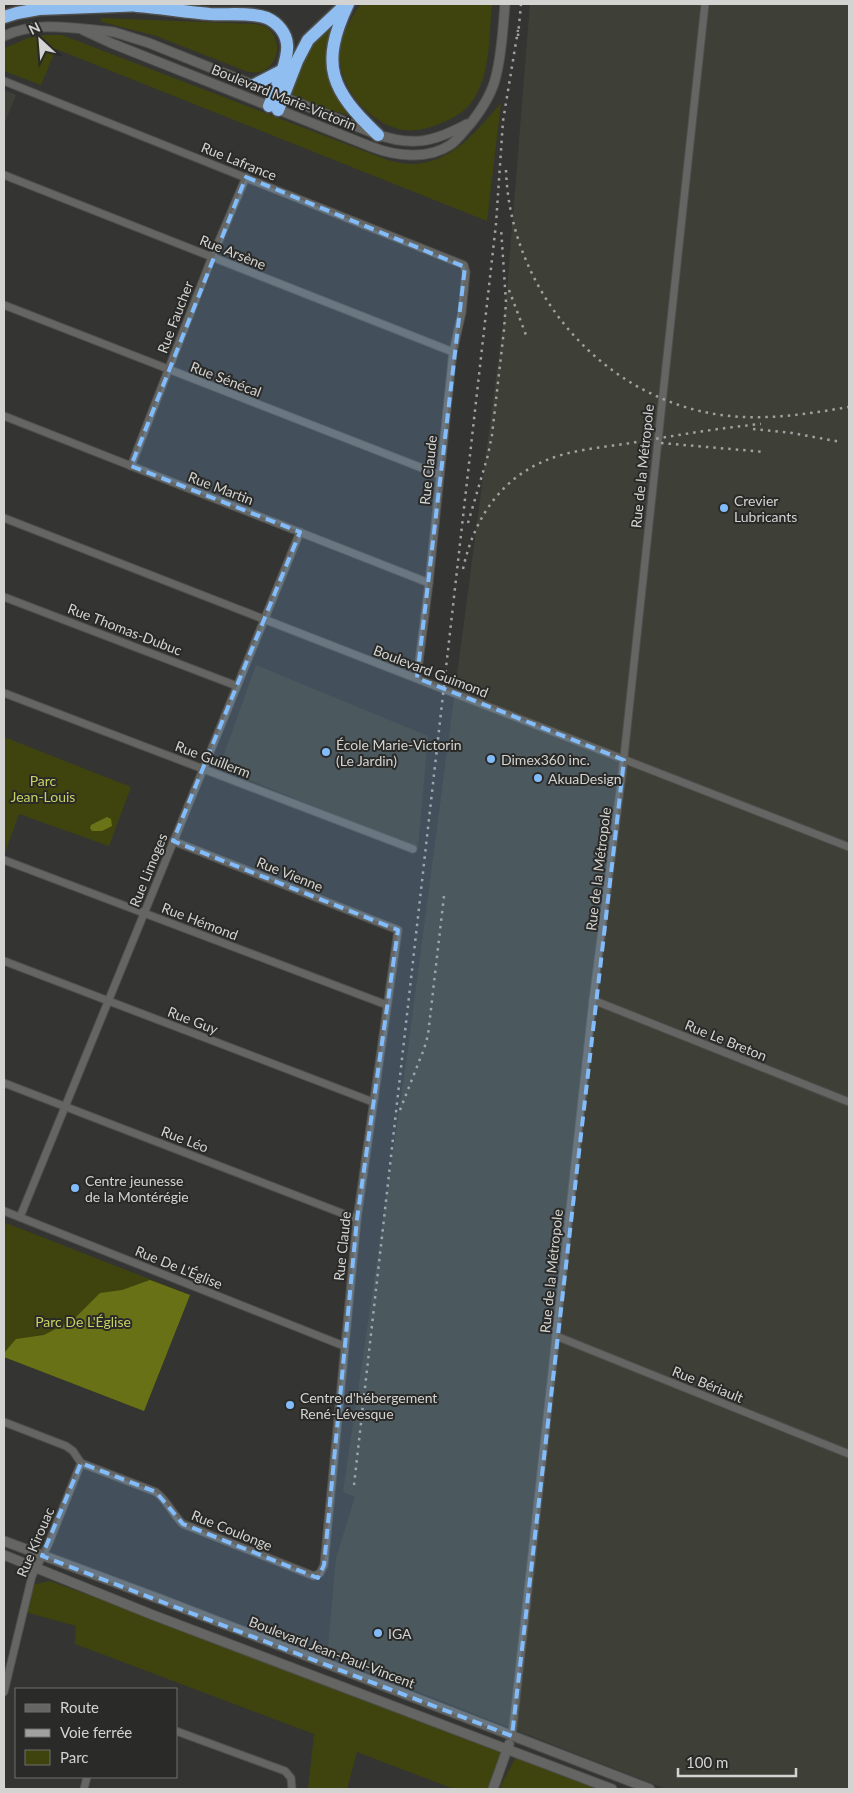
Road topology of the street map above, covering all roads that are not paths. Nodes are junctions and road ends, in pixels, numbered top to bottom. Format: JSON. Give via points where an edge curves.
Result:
{"nodes":[{"id":1,"x":182,"y":4,"type":"edge"},
{"id":2,"x":347,"y":4,"type":"edge"},
{"id":3,"x":505,"y":4,"type":"edge"},
{"id":4,"x":705,"y":4,"type":"edge"},
{"id":5,"x":137,"y":6,"type":"junction"},
{"id":6,"x":4,"y":17,"type":"edge"},
{"id":7,"x":83,"y":30,"type":"junction"},
{"id":8,"x":4,"y":36,"type":"edge"},
{"id":9,"x":281,"y":71,"type":"junction"},
{"id":10,"x":4,"y":80,"type":"edge"},
{"id":11,"x":254,"y":85,"type":"junction"},
{"id":12,"x":278,"y":95,"type":"junction"},
{"id":13,"x":273,"y":108,"type":"junction"},
{"id":14,"x":471,"y":122,"type":"junction"},
{"id":15,"x":378,"y":135,"type":"junction"},
{"id":16,"x":4,"y":175,"type":"edge"},
{"id":17,"x":246,"y":177,"type":"junction"},
{"id":18,"x":212,"y":257,"type":"junction"},
{"id":19,"x":464,"y":265,"type":"joint"},
{"id":20,"x":4,"y":305,"type":"edge"},
{"id":21,"x":452,"y":352,"type":"junction"},
{"id":22,"x":168,"y":370,"type":"junction"},
{"id":23,"x":4,"y":416,"type":"edge"},
{"id":24,"x":131,"y":466,"type":"junction"},
{"id":25,"x":440,"y":475,"type":"junction"},
{"id":26,"x":4,"y":518,"type":"edge"},
{"id":27,"x":300,"y":532,"type":"junction"},
{"id":28,"x":429,"y":583,"type":"junction"},
{"id":29,"x":4,"y":596,"type":"edge"},
{"id":30,"x":264,"y":619,"type":"junction"},
{"id":31,"x":416,"y":678,"type":"junction"},
{"id":32,"x":237,"y":686,"type":"junction"},
{"id":33,"x":4,"y":693,"type":"edge"},
{"id":34,"x":624,"y":760,"type":"junction"},
{"id":35,"x":203,"y":769,"type":"junction"},
{"id":36,"x":174,"y":841,"type":"junction"},
{"id":37,"x":849,"y":847,"type":"edge"},
{"id":38,"x":413,"y":848,"type":"dead end"},
{"id":39,"x":4,"y":860,"type":"edge"},
{"id":40,"x":144,"y":913,"type":"junction"},
{"id":41,"x":398,"y":930,"type":"joint"},
{"id":42,"x":4,"y":960,"type":"edge"},
{"id":43,"x":594,"y":1000,"type":"junction"},
{"id":44,"x":108,"y":1001,"type":"junction"},
{"id":45,"x":387,"y":1005,"type":"junction"},
{"id":46,"x":4,"y":1082,"type":"edge"},
{"id":47,"x":373,"y":1102,"type":"junction"},
{"id":48,"x":849,"y":1102,"type":"edge"},
{"id":49,"x":65,"y":1107,"type":"junction"},
{"id":50,"x":4,"y":1211,"type":"edge"},
{"id":51,"x":20,"y":1217,"type":"junction"},
{"id":52,"x":357,"y":1219,"type":"junction"},
{"id":53,"x":556,"y":1336,"type":"junction"},
{"id":54,"x":344,"y":1346,"type":"junction"},
{"id":55,"x":4,"y":1422,"type":"edge"},
{"id":56,"x":849,"y":1454,"type":"edge"},
{"id":57,"x":81,"y":1462,"type":"junction"},
{"id":58,"x":4,"y":1541,"type":"edge"},
{"id":59,"x":4,"y":1554,"type":"edge"},
{"id":60,"x":42,"y":1556,"type":"junction"},
{"id":61,"x":324,"y":1565,"type":"joint"},
{"id":62,"x":36,"y":1567,"type":"junction"},
{"id":63,"x":323,"y":1664,"type":"junction"},
{"id":64,"x":320,"y":1678,"type":"junction"},
{"id":65,"x":4,"y":1692,"type":"edge"},
{"id":66,"x":178,"y":1732,"type":"edge"},
{"id":67,"x":512,"y":1736,"type":"junction"},
{"id":68,"x":508,"y":1749,"type":"junction"},
{"id":69,"x":292,"y":1789,"type":"edge"},
{"id":70,"x":493,"y":1789,"type":"edge"},
{"id":71,"x":612,"y":1789,"type":"edge"},
{"id":72,"x":650,"y":1789,"type":"edge"}],
"edges":[{"from":1,"to":5,"type":"highway"},
{"from":2,"to":12,"type":"highway","via":[[308,40]]},
{"from":2,"to":15,"type":"highway","via":[[334,41],[334,72],[347,103]]},
{"from":3,"to":14,"type":"street","name":"Boulevard Marie-Victorin","via":[[496,77],[486,102]]},
{"from":4,"to":34,"type":"street","name":"Rue de la Métropole"},
{"from":5,"to":6,"type":"highway","via":[[39,9]]},
{"from":5,"to":9,"type":"highway","via":[[268,19],[281,28],[286,39],[288,50]]},
{"from":7,"to":8,"type":"street","name":"Boulevard Marie-Victorin","via":[[42,27]]},
{"from":7,"to":11,"type":"street","name":"Boulevard Marie-Victorin","via":[[131,36]]},
{"from":7,"to":13,"type":"street","name":"Boulevard Marie-Victorin"},
{"from":9,"to":11,"type":"highway"},
{"from":9,"to":12,"type":"highway"},
{"from":10,"to":17,"type":"street","name":"Rue Lafrance"},
{"from":11,"to":12,"type":"street","name":"Boulevard Marie-Victorin"},
{"from":12,"to":13,"type":"highway"},
{"from":12,"to":15,"type":"street","name":"Boulevard Marie-Victorin"},
{"from":13,"to":14,"type":"street","name":"Boulevard Marie-Victorin","via":[[372,147],[403,154],[424,154],[450,145]]},
{"from":14,"to":15,"type":"street","name":"Boulevard Marie-Victorin","via":[[424,142],[404,142]]},
{"from":16,"to":18,"type":"street","name":"Rue Arsène"},
{"from":17,"to":18,"type":"street","name":"Rue Faucher"},
{"from":17,"to":19,"type":"street","name":"Rue Lafrance"},
{"from":18,"to":21,"type":"street","name":"Rue Arsène"},
{"from":18,"to":22,"type":"street","name":"Rue Faucher"},
{"from":19,"to":21,"type":"street","name":"Rue Claude","via":[[462,312]]},
{"from":20,"to":22,"type":"street","name":"Rue Sénécal"},
{"from":21,"to":25,"type":"street","name":"Rue Claude"},
{"from":22,"to":24,"type":"street","name":"Rue Faucher"},
{"from":22,"to":25,"type":"street","name":"Rue Sénécal"},
{"from":23,"to":24,"type":"street","name":"Rue Martin"},
{"from":24,"to":27,"type":"street","name":"Rue Martin"},
{"from":25,"to":28,"type":"street","name":"Rue Claude"},
{"from":26,"to":30,"type":"street","name":"Boulevard Guimond"},
{"from":27,"to":28,"type":"street","name":"Rue Martin"},
{"from":27,"to":30,"type":"street","name":"Rue Limoges"},
{"from":28,"to":31,"type":"street","name":"Rue Claude"},
{"from":29,"to":32,"type":"street","name":"Rue Thomas-Dubuc"},
{"from":30,"to":31,"type":"street","name":"Boulevard Guimond"},
{"from":30,"to":32,"type":"street","name":"Rue Limoges"},
{"from":31,"to":34,"type":"street","name":"Boulevard Guimond"},
{"from":32,"to":35,"type":"street","name":"Rue Limoges"},
{"from":33,"to":35,"type":"street","name":"Rue Guillerm"},
{"from":34,"to":37,"type":"street","name":"Boulevard Guimond"},
{"from":34,"to":43,"type":"street","name":"Rue de la Métropole"},
{"from":35,"to":36,"type":"street","name":"Rue Limoges"},
{"from":35,"to":38,"type":"street","name":"Rue Guillerm"},
{"from":36,"to":40,"type":"street","name":"Rue Limoges"},
{"from":36,"to":41,"type":"street","name":"Rue Vienne"},
{"from":39,"to":40,"type":"street","name":"Rue Hémond"},
{"from":40,"to":44,"type":"street","name":"Rue Limoges"},
{"from":40,"to":45,"type":"street","name":"Rue Hémond"},
{"from":41,"to":45,"type":"street","name":"Rue Claude"},
{"from":42,"to":44,"type":"street","name":"Rue Guy"},
{"from":43,"to":48,"type":"street","name":"Rue Le Breton"},
{"from":43,"to":53,"type":"street","name":"Rue de la Métropole"},
{"from":44,"to":47,"type":"street","name":"Rue Guy"},
{"from":44,"to":49,"type":"street","name":"Rue Limoges"},
{"from":45,"to":47,"type":"street","name":"Rue Claude"},
{"from":46,"to":49,"type":"street","name":"Rue Léo"},
{"from":47,"to":52,"type":"street","name":"Rue Claude"},
{"from":49,"to":51,"type":"street","name":"Rue Limoges"},
{"from":49,"to":52,"type":"street","name":"Rue Léo"},
{"from":50,"to":51,"type":"street","name":"Rue De L'Église"},
{"from":51,"to":54,"type":"street","name":"Rue De L'Église"},
{"from":52,"to":54,"type":"street","name":"Rue Claude"},
{"from":53,"to":56,"type":"street","name":"Rue Bériault"},
{"from":53,"to":67,"type":"street","name":"Rue de la Métropole"},
{"from":54,"to":61,"type":"street","name":"Rue Claude"},
{"from":55,"to":57,"type":"street","name":"Rue Coulonge","via":[[66,1446]]},
{"from":57,"to":60,"type":"street","name":"Rue Kirouac"},
{"from":57,"to":61,"type":"street","name":"Rue Coulonge","via":[[156,1492],[183,1524],[314,1576]]},
{"from":58,"to":60,"type":"street","name":"Boulevard Jean-Paul-Vincent"},
{"from":59,"to":62,"type":"street","name":"Boulevard Jean-Paul-Vincent"},
{"from":60,"to":62,"type":"street","name":"Rue Kirouac"},
{"from":60,"to":63,"type":"street","name":"Boulevard Jean-Paul-Vincent"},
{"from":62,"to":64,"type":"street","name":"Boulevard Jean-Paul-Vincent"},
{"from":62,"to":65,"type":"street","name":"Rue Kirouac"},
{"from":63,"to":64,"type":"street"},
{"from":63,"to":67,"type":"street","name":"Boulevard Jean-Paul-Vincent"},
{"from":64,"to":68,"type":"street","name":"Boulevard Jean-Paul-Vincent"},
{"from":66,"to":69,"type":"street","via":[[285,1772],[291,1778]]},
{"from":67,"to":68,"type":"street"},
{"from":67,"to":72,"type":"street","name":"Boulevard Jean-Paul-Vincent"},
{"from":68,"to":70,"type":"street"},
{"from":68,"to":71,"type":"street","name":"Boulevard Jean-Paul-Vincent"}]}
